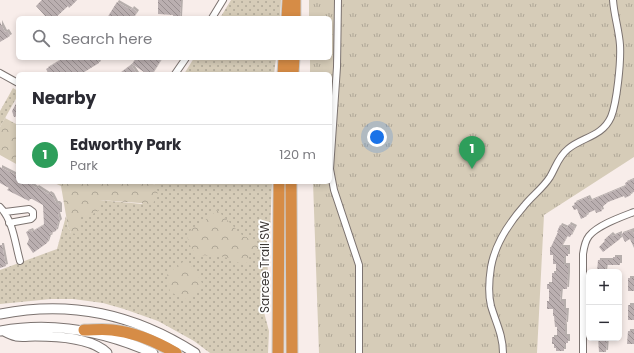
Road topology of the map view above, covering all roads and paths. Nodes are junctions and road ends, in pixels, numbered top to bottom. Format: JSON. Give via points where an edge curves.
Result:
{"nodes":[{"id":1,"x":223,"y":0,"type":"edge"},
{"id":2,"x":288,"y":0,"type":"edge"},
{"id":3,"x":296,"y":0,"type":"edge"},
{"id":4,"x":338,"y":0,"type":"edge"},
{"id":5,"x":613,"y":0,"type":"edge"},
{"id":6,"x":213,"y":16,"type":"edge"},
{"id":7,"x":287,"y":16,"type":"edge"},
{"id":8,"x":295,"y":16,"type":"edge"},
{"id":9,"x":185,"y":60,"type":"edge"},
{"id":10,"x":284,"y":60,"type":"edge"},
{"id":11,"x":294,"y":60,"type":"edge"},
{"id":12,"x":177,"y":72,"type":"edge"},
{"id":13,"x":283,"y":72,"type":"edge"},
{"id":14,"x":294,"y":72,"type":"edge"},
{"id":15,"x":0,"y":73,"type":"edge"},
{"id":16,"x":16,"y":82,"type":"edge"},
{"id":17,"x":332,"y":140,"type":"edge"},
{"id":18,"x":332,"y":180,"type":"edge"},
{"id":19,"x":279,"y":184,"type":"edge"},
{"id":20,"x":291,"y":184,"type":"edge"},
{"id":21,"x":0,"y":207,"type":"edge"},
{"id":22,"x":5,"y":212,"type":"junction"},
{"id":23,"x":634,"y":212,"type":"edge"},
{"id":24,"x":10,"y":223,"type":"junction"},
{"id":25,"x":20,"y":261,"type":"dead end"},
{"id":26,"x":0,"y":314,"type":"edge"},
{"id":27,"x":84,"y":330,"type":"junction"},
{"id":28,"x":1,"y":331,"type":"edge"},
{"id":29,"x":277,"y":350,"type":"edge"},
{"id":30,"x":292,"y":350,"type":"edge"},
{"id":31,"x":107,"y":353,"type":"edge"},
{"id":32,"x":153,"y":353,"type":"edge"},
{"id":33,"x":176,"y":353,"type":"edge"},
{"id":34,"x":195,"y":353,"type":"edge"},
{"id":35,"x":359,"y":353,"type":"edge"},
{"id":36,"x":503,"y":353,"type":"edge"},
{"id":37,"x":583,"y":353,"type":"edge"}],
"edges":[{"from":1,"to":6,"type":"street"},
{"from":2,"to":7,"type":"highway"},
{"from":3,"to":8,"type":"highway"},
{"from":4,"to":17,"type":"street"},
{"from":5,"to":36,"type":"street","via":[[620,52],[615,103],[610,118],[604,128],[568,148],[559,158],[550,177],[506,231],[491,265],[491,306],[503,341]]},
{"from":9,"to":12,"type":"street"},
{"from":10,"to":13,"type":"highway"},
{"from":11,"to":14,"type":"highway"},
{"from":15,"to":16,"type":"street"},
{"from":18,"to":35,"type":"street","via":[[359,265]]},
{"from":19,"to":29,"type":"highway","name":"Sarcee Trail SW"},
{"from":20,"to":30,"type":"highway"},
{"from":21,"to":22,"type":"street"},
{"from":22,"to":24,"type":"street"},
{"from":22,"to":24,"type":"street","via":[[29,209],[33,212],[30,219]]},
{"from":23,"to":37,"type":"street","via":[[595,231],[584,245]]},
{"from":24,"to":25,"type":"street"},
{"from":26,"to":34,"type":"main road","via":[[59,308],[94,312],[147,327]]},
{"from":27,"to":28,"type":"main road","via":[[37,326]]},
{"from":27,"to":32,"type":"main road","via":[[118,338]]},
{"from":27,"to":33,"type":"highway","via":[[126,332]]},
{"from":28,"to":31,"type":"main road","via":[[15,336],[55,337],[80,341],[94,344]]}]}
